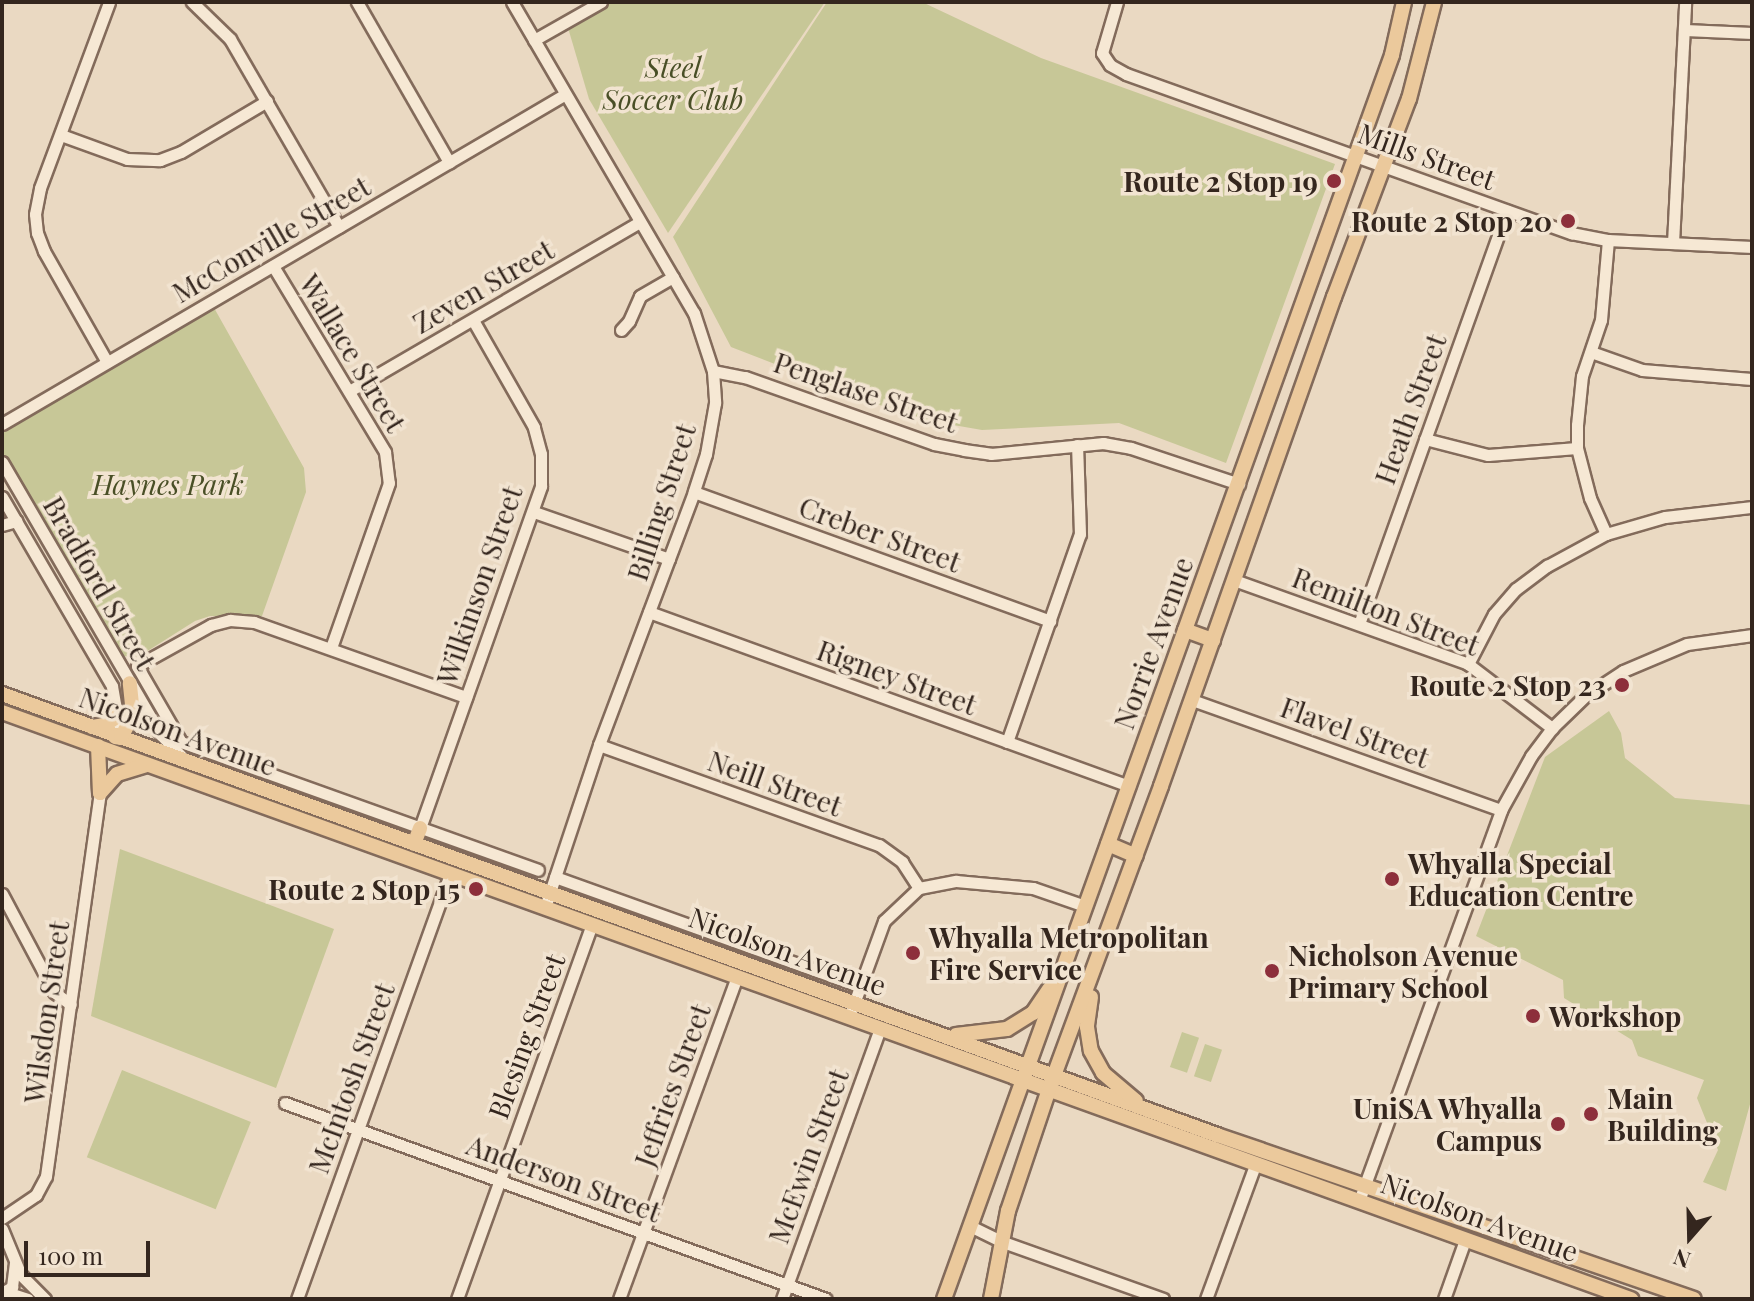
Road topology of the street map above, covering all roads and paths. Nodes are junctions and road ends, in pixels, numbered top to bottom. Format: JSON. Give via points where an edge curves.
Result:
{"nodes":[{"id":1,"x":109,"y":2,"type":"edge"},
{"id":2,"x":192,"y":2,"type":"edge"},
{"id":3,"x":357,"y":2,"type":"edge"},
{"id":4,"x":512,"y":2,"type":"edge"},
{"id":5,"x":601,"y":2,"type":"edge"},
{"id":6,"x":1117,"y":2,"type":"edge"},
{"id":7,"x":1404,"y":2,"type":"edge"},
{"id":8,"x":1434,"y":2,"type":"edge"},
{"id":9,"x":1685,"y":2,"type":"edge"},
{"id":10,"x":1685,"y":30,"type":"junction"},
{"id":11,"x":1752,"y":33,"type":"edge"},
{"id":12,"x":534,"y":40,"type":"junction"},
{"id":13,"x":564,"y":95,"type":"junction"},
{"id":14,"x":267,"y":101,"type":"junction"},
{"id":15,"x":61,"y":135,"type":"junction"},
{"id":16,"x":1356,"y":154,"type":"junction"},
{"id":17,"x":449,"y":162,"type":"junction"},
{"id":18,"x":1384,"y":165,"type":"junction"},
{"id":19,"x":1507,"y":211,"type":"junction"},
{"id":20,"x":640,"y":222,"type":"junction"},
{"id":21,"x":339,"y":227,"type":"junction"},
{"id":22,"x":1608,"y":240,"type":"junction"},
{"id":23,"x":1673,"y":243,"type":"junction"},
{"id":24,"x":1752,"y":247,"type":"edge"},
{"id":25,"x":273,"y":266,"type":"junction"},
{"id":26,"x":673,"y":277,"type":"junction"},
{"id":27,"x":473,"y":320,"type":"junction"},
{"id":28,"x":621,"y":330,"type":"dead end"},
{"id":29,"x":1591,"y":352,"type":"junction"},
{"id":30,"x":107,"y":362,"type":"junction"},
{"id":31,"x":713,"y":371,"type":"junction"},
{"id":32,"x":1752,"y":379,"type":"edge"},
{"id":33,"x":351,"y":390,"type":"junction"},
{"id":34,"x":2,"y":424,"type":"edge"},
{"id":35,"x":1425,"y":439,"type":"junction"},
{"id":36,"x":1077,"y":445,"type":"junction"},
{"id":37,"x":1577,"y":448,"type":"junction"},
{"id":38,"x":1249,"y":455,"type":"junction"},
{"id":39,"x":2,"y":462,"type":"edge"},
{"id":40,"x":1275,"y":464,"type":"junction"},
{"id":41,"x":1239,"y":484,"type":"junction"},
{"id":42,"x":694,"y":492,"type":"junction"},
{"id":43,"x":2,"y":497,"type":"edge"},
{"id":44,"x":1752,"y":507,"type":"edge"},
{"id":45,"x":534,"y":512,"type":"junction"},
{"id":46,"x":16,"y":521,"type":"junction"},
{"id":47,"x":2,"y":525,"type":"edge"},
{"id":48,"x":1606,"y":534,"type":"junction"},
{"id":49,"x":669,"y":559,"type":"junction"},
{"id":50,"x":1234,"y":580,"type":"junction"},
{"id":51,"x":649,"y":612,"type":"junction"},
{"id":52,"x":1050,"y":621,"type":"junction"},
{"id":53,"x":1359,"y":624,"type":"junction"},
{"id":54,"x":1185,"y":630,"type":"junction"},
{"id":55,"x":1752,"y":635,"type":"edge"},
{"id":56,"x":1213,"y":640,"type":"junction"},
{"id":57,"x":331,"y":648,"type":"junction"},
{"id":58,"x":117,"y":662,"type":"junction"},
{"id":59,"x":1468,"y":664,"type":"junction"},
{"id":60,"x":137,"y":666,"type":"junction"},
{"id":61,"x":130,"y":683,"type":"junction"},
{"id":62,"x":2,"y":694,"type":"edge"},
{"id":63,"x":466,"y":697,"type":"junction"},
{"id":64,"x":1192,"y":700,"type":"junction"},
{"id":65,"x":2,"y":712,"type":"edge"},
{"id":66,"x":118,"y":716,"type":"junction"},
{"id":67,"x":92,"y":727,"type":"junction"},
{"id":68,"x":1552,"y":728,"type":"junction"},
{"id":69,"x":121,"y":738,"type":"junction"},
{"id":70,"x":80,"y":739,"type":"junction"},
{"id":71,"x":1007,"y":742,"type":"junction"},
{"id":72,"x":599,"y":745,"type":"junction"},
{"id":73,"x":98,"y":746,"type":"junction"},
{"id":74,"x":188,"y":762,"type":"junction"},
{"id":75,"x":152,"y":765,"type":"junction"},
{"id":76,"x":167,"y":770,"type":"junction"},
{"id":77,"x":1129,"y":786,"type":"junction"},
{"id":78,"x":100,"y":793,"type":"junction"},
{"id":79,"x":1501,"y":810,"type":"junction"},
{"id":80,"x":329,"y":821,"type":"junction"},
{"id":81,"x":420,"y":828,"type":"junction"},
{"id":82,"x":414,"y":844,"type":"junction"},
{"id":83,"x":1108,"y":844,"type":"junction"},
{"id":84,"x":1136,"y":856,"type":"junction"},
{"id":85,"x":538,"y":870,"type":"dead end"},
{"id":86,"x":450,"y":873,"type":"junction"},
{"id":87,"x":555,"y":877,"type":"junction"},
{"id":88,"x":919,"y":888,"type":"junction"},
{"id":89,"x":2,"y":894,"type":"edge"},
{"id":90,"x":547,"y":900,"type":"junction"},
{"id":91,"x":1085,"y":906,"type":"junction"},
{"id":92,"x":592,"y":924,"type":"junction"},
{"id":93,"x":1067,"y":958,"type":"junction"},
{"id":94,"x":1096,"y":964,"type":"junction"},
{"id":95,"x":737,"y":977,"type":"junction"},
{"id":96,"x":860,"y":986,"type":"junction"},
{"id":97,"x":71,"y":1005,"type":"junction"},
{"id":98,"x":852,"y":1010,"type":"junction"},
{"id":99,"x":880,"y":1028,"type":"junction"},
{"id":100,"x":936,"y":1032,"type":"junction"},
{"id":101,"x":1026,"y":1073,"type":"junction"},
{"id":102,"x":1052,"y":1083,"type":"junction"},
{"id":103,"x":285,"y":1103,"type":"dead end"},
{"id":104,"x":1150,"y":1110,"type":"junction"},
{"id":105,"x":358,"y":1129,"type":"junction"},
{"id":106,"x":1255,"y":1165,"type":"junction"},
{"id":107,"x":500,"y":1181,"type":"junction"},
{"id":108,"x":1365,"y":1187,"type":"junction"},
{"id":109,"x":1359,"y":1201,"type":"junction"},
{"id":110,"x":2,"y":1218,"type":"edge"},
{"id":111,"x":970,"y":1226,"type":"junction"},
{"id":112,"x":2,"y":1229,"type":"edge"},
{"id":113,"x":645,"y":1233,"type":"junction"},
{"id":114,"x":1465,"y":1240,"type":"junction"},
{"id":115,"x":1003,"y":1242,"type":"junction"},
{"id":116,"x":16,"y":1258,"type":"junction"},
{"id":117,"x":787,"y":1285,"type":"junction"},
{"id":118,"x":4,"y":1291,"type":"edge"},
{"id":119,"x":28,"y":1299,"type":"edge"},
{"id":120,"x":45,"y":1299,"type":"edge"},
{"id":121,"x":297,"y":1299,"type":"edge"},
{"id":122,"x":457,"y":1299,"type":"edge"},
{"id":123,"x":619,"y":1299,"type":"edge"},
{"id":124,"x":782,"y":1299,"type":"edge"},
{"id":125,"x":826,"y":1299,"type":"edge"},
{"id":126,"x":944,"y":1299,"type":"edge"},
{"id":127,"x":991,"y":1299,"type":"edge"},
{"id":128,"x":1163,"y":1299,"type":"edge"},
{"id":129,"x":1206,"y":1299,"type":"edge"},
{"id":130,"x":1444,"y":1299,"type":"edge"},
{"id":131,"x":1631,"y":1299,"type":"edge"},
{"id":132,"x":1694,"y":1299,"type":"edge"}],
"edges":[{"from":1,"to":15,"type":"street"},
{"from":2,"to":14,"type":"street","via":[[230,39]]},
{"from":3,"to":17,"type":"street"},
{"from":4,"to":12,"type":"street","name":"Billing Street"},
{"from":5,"to":12,"type":"street"},
{"from":6,"to":16,"type":"street","name":"Mills Street","via":[[1102,53],[1110,65]]},
{"from":7,"to":16,"type":"main road","name":"Norrie Avenue","via":[[1392,55]]},
{"from":8,"to":18,"type":"main road","name":"Norrie Avenue","via":[[1409,99]]},
{"from":9,"to":10,"type":"street"},
{"from":10,"to":11,"type":"street"},
{"from":10,"to":23,"type":"street"},
{"from":12,"to":13,"type":"street","name":"Billing Street"},
{"from":13,"to":17,"type":"street","name":"McConville Street"},
{"from":13,"to":20,"type":"street","name":"Billing Street"},
{"from":14,"to":15,"type":"street","via":[[160,160],[127,159]]},
{"from":14,"to":21,"type":"street"},
{"from":15,"to":30,"type":"street","via":[[40,188],[37,233]]},
{"from":16,"to":18,"type":"street","name":"Mills Street"},
{"from":16,"to":38,"type":"main road","name":"Norrie Avenue"},
{"from":17,"to":21,"type":"street","name":"McConville Street"},
{"from":18,"to":19,"type":"street","name":"Mills Street"},
{"from":18,"to":40,"type":"main road","name":"Norrie Avenue"},
{"from":19,"to":22,"type":"street","name":"Mills Street"},
{"from":19,"to":35,"type":"street","name":"Heath Street"},
{"from":20,"to":26,"type":"street","name":"Billing Street"},
{"from":20,"to":27,"type":"street","name":"Zeven Street"},
{"from":21,"to":25,"type":"street","name":"McConville Street"},
{"from":22,"to":23,"type":"street","name":"Mills Street"},
{"from":22,"to":29,"type":"street","via":[[1601,320]]},
{"from":23,"to":24,"type":"street","name":"Mills Street"},
{"from":25,"to":30,"type":"street","name":"McConville Street"},
{"from":25,"to":33,"type":"street","name":"Wallace Street"},
{"from":26,"to":28,"type":"street","via":[[640,296]]},
{"from":26,"to":31,"type":"street","name":"Billing Street","via":[[694,313]]},
{"from":27,"to":33,"type":"street","name":"Zeven Street"},
{"from":27,"to":45,"type":"street","name":"Wilkinson Street","via":[[534,427],[541,486]]},
{"from":29,"to":32,"type":"street","via":[[1642,370]]},
{"from":29,"to":37,"type":"street","via":[[1577,401]]},
{"from":30,"to":34,"type":"street","name":"McConville Street"},
{"from":31,"to":36,"type":"street","name":"Penglase Street","via":[[745,377],[934,444],[991,454]]},
{"from":31,"to":42,"type":"street","name":"Billing Street","via":[[713,422]]},
{"from":33,"to":57,"type":"street","name":"Wallace Street","via":[[385,452],[389,483]]},
{"from":35,"to":37,"type":"street","via":[[1488,455]]},
{"from":35,"to":53,"type":"street","name":"Heath Street"},
{"from":36,"to":41,"type":"street","name":"Penglase Street","via":[[1131,448]]},
{"from":36,"to":52,"type":"street","via":[[1080,534]]},
{"from":37,"to":48,"type":"street"},
{"from":38,"to":40,"type":"main road"},
{"from":38,"to":41,"type":"main road","name":"Norrie Avenue"},
{"from":39,"to":58,"type":"street","name":"Bradford Street"},
{"from":40,"to":50,"type":"main road","name":"Norrie Avenue"},
{"from":41,"to":54,"type":"main road","name":"Norrie Avenue"},
{"from":42,"to":49,"type":"street","name":"Billing Street"},
{"from":42,"to":52,"type":"street","name":"Creber Street"},
{"from":43,"to":46,"type":"street","name":"Bradford Street"},
{"from":44,"to":48,"type":"street","via":[[1665,517]]},
{"from":45,"to":49,"type":"street"},
{"from":45,"to":63,"type":"street","name":"Wilkinson Street"},
{"from":46,"to":47,"type":"street"},
{"from":46,"to":66,"type":"street","name":"Bradford Street","via":[[112,686]]},
{"from":48,"to":59,"type":"street","via":[[1516,589],[1494,614]]},
{"from":49,"to":51,"type":"street","name":"Billing Street"},
{"from":50,"to":53,"type":"street","name":"Remilton Street"},
{"from":50,"to":56,"type":"main road","name":"Norrie Avenue"},
{"from":51,"to":71,"type":"street","name":"Rigney Street"},
{"from":51,"to":72,"type":"street","name":"Billing Street"},
{"from":52,"to":71,"type":"street"},
{"from":53,"to":59,"type":"street","name":"Remilton Street"},
{"from":54,"to":56,"type":"main road"},
{"from":54,"to":77,"type":"main road","name":"Norrie Avenue"},
{"from":55,"to":68,"type":"street","via":[[1687,644],[1648,658],[1602,684]]},
{"from":56,"to":64,"type":"main road","name":"Norrie Avenue"},
{"from":57,"to":60,"type":"street","via":[[273,626],[230,620],[183,638]]},
{"from":57,"to":63,"type":"street"},
{"from":58,"to":60,"type":"street"},
{"from":58,"to":61,"type":"street","name":"Bradford Street"},
{"from":59,"to":68,"type":"street","name":"Remilton Street"},
{"from":60,"to":61,"type":"street"},
{"from":60,"to":81,"type":"street","name":"Nicolson Avenue","via":[[181,742]]},
{"from":61,"to":69,"type":"main road","via":[[133,714]]},
{"from":61,"to":74,"type":"street","name":"Bradford Street","via":[[161,735]]},
{"from":62,"to":67,"type":"main road","name":"Nicolson Avenue"},
{"from":63,"to":81,"type":"street","name":"Wilkinson Street"},
{"from":64,"to":79,"type":"street","name":"Flavel Street"},
{"from":64,"to":84,"type":"main road","name":"Norrie Avenue"},
{"from":65,"to":70,"type":"main road","name":"Nicolson Avenue"},
{"from":66,"to":67,"type":"main road"},
{"from":66,"to":69,"type":"street","name":"Bradford Street"},
{"from":67,"to":69,"type":"main road","name":"Nicolson Avenue"},
{"from":68,"to":79,"type":"street","via":[[1517,776]]},
{"from":69,"to":70,"type":"main road"},
{"from":69,"to":74,"type":"main road","name":"Nicolson Avenue"},
{"from":69,"to":76,"type":"main road","via":[[130,751]]},
{"from":70,"to":73,"type":"main road","name":"Nicolson Avenue"},
{"from":71,"to":77,"type":"street","name":"Rigney Street"},
{"from":72,"to":87,"type":"street","name":"Billing Street"},
{"from":72,"to":88,"type":"street","name":"Neill Street","via":[[879,845],[902,862]]},
{"from":73,"to":75,"type":"main road","name":"Nicolson Avenue"},
{"from":73,"to":78,"type":"main road"},
{"from":74,"to":80,"type":"main road","name":"Nicolson Avenue"},
{"from":75,"to":76,"type":"main road","name":"Nicolson Avenue"},
{"from":75,"to":78,"type":"main road","via":[[129,767]]},
{"from":76,"to":80,"type":"main road","name":"Nicolson Avenue"},
{"from":77,"to":83,"type":"main road","name":"Norrie Avenue"},
{"from":78,"to":97,"type":"street","name":"Wilsdon Street"},
{"from":79,"to":108,"type":"street"},
{"from":80,"to":82,"type":"main road","name":"Nicolson Avenue"},
{"from":80,"to":86,"type":"main road","name":"Nicolson Avenue"},
{"from":81,"to":82,"type":"main road"},
{"from":81,"to":85,"type":"street","name":"Nicolson Avenue"},
{"from":82,"to":90,"type":"main road","name":"Nicolson Avenue"},
{"from":83,"to":84,"type":"main road"},
{"from":83,"to":91,"type":"main road","name":"Norrie Avenue"},
{"from":84,"to":94,"type":"main road","name":"Norrie Avenue"},
{"from":86,"to":90,"type":"main road","name":"Nicolson Avenue"},
{"from":86,"to":105,"type":"street","name":"McIntosh Street"},
{"from":87,"to":90,"type":"street","name":"Billing Street"},
{"from":87,"to":96,"type":"street","name":"Nicolson Avenue"},
{"from":88,"to":91,"type":"street","via":[[956,881],[1020,886]]},
{"from":88,"to":96,"type":"street","via":[[884,921]]},
{"from":89,"to":97,"type":"street","via":[[54,992]]},
{"from":90,"to":92,"type":"main road","name":"Nicolson Avenue"},
{"from":90,"to":98,"type":"main road","name":"Nicolson Avenue"},
{"from":91,"to":93,"type":"main road","name":"Norrie Avenue"},
{"from":92,"to":95,"type":"main road","name":"Nicolson Avenue"},
{"from":92,"to":107,"type":"street","name":"Blesing Street"},
{"from":93,"to":100,"type":"main road","via":[[1033,1013],[1007,1029],[964,1036]]},
{"from":93,"to":101,"type":"main road","name":"Norrie Avenue"},
{"from":94,"to":102,"type":"main road","name":"Norrie Avenue"},
{"from":94,"to":104,"type":"main road","via":[[1087,1027],[1091,1051],[1103,1073]]},
{"from":95,"to":98,"type":"main road","name":"Nicolson Avenue"},
{"from":95,"to":113,"type":"street","name":"Jeffries Street"},
{"from":96,"to":98,"type":"street"},
{"from":97,"to":110,"type":"street","name":"Wilsdon Street","via":[[46,1176],[36,1195]]},
{"from":98,"to":99,"type":"main road","name":"Nicolson Avenue"},
{"from":98,"to":100,"type":"main road","name":"Nicolson Avenue"},
{"from":99,"to":101,"type":"main road","name":"Nicolson Avenue"},
{"from":99,"to":117,"type":"street","name":"McEwin Street"},
{"from":100,"to":101,"type":"main road","name":"Nicolson Avenue"},
{"from":101,"to":102,"type":"main road","name":"Nicolson Avenue"},
{"from":101,"to":111,"type":"main road","name":"Norrie Avenue"},
{"from":102,"to":104,"type":"main road","name":"Nicolson Avenue"},
{"from":102,"to":106,"type":"main road","name":"Nicolson Avenue"},
{"from":102,"to":115,"type":"main road","name":"Norrie Avenue","via":[[1008,1211]]},
{"from":103,"to":105,"type":"street","name":"Anderson Street"},
{"from":104,"to":108,"type":"main road","name":"Nicolson Avenue"},
{"from":105,"to":107,"type":"street","name":"Anderson Street"},
{"from":105,"to":121,"type":"street","name":"McIntosh Street"},
{"from":106,"to":109,"type":"main road","name":"Nicolson Avenue"},
{"from":106,"to":129,"type":"street"},
{"from":107,"to":113,"type":"street","name":"Anderson Street"},
{"from":107,"to":122,"type":"street","name":"Blesing Street"},
{"from":108,"to":109,"type":"street"},
{"from":108,"to":132,"type":"main road","name":"Nicolson Avenue"},
{"from":109,"to":114,"type":"main road","name":"Nicolson Avenue"},
{"from":111,"to":115,"type":"street"},
{"from":111,"to":126,"type":"main road","name":"Norrie Avenue"},
{"from":112,"to":116,"type":"street"},
{"from":113,"to":117,"type":"street","name":"Anderson Street"},
{"from":113,"to":123,"type":"street","name":"Jeffries Street"},
{"from":114,"to":130,"type":"street"},
{"from":114,"to":131,"type":"main road","name":"Nicolson Avenue"},
{"from":115,"to":127,"type":"main road","name":"Norrie Avenue"},
{"from":115,"to":128,"type":"street"},
{"from":116,"to":118,"type":"street","via":[[12,1287]]},
{"from":116,"to":120,"type":"street","via":[[21,1275]]},
{"from":117,"to":124,"type":"street","name":"McEwin Street"},
{"from":117,"to":125,"type":"street","name":"Anderson Street"},
{"from":118,"to":119,"type":"street"}]}
